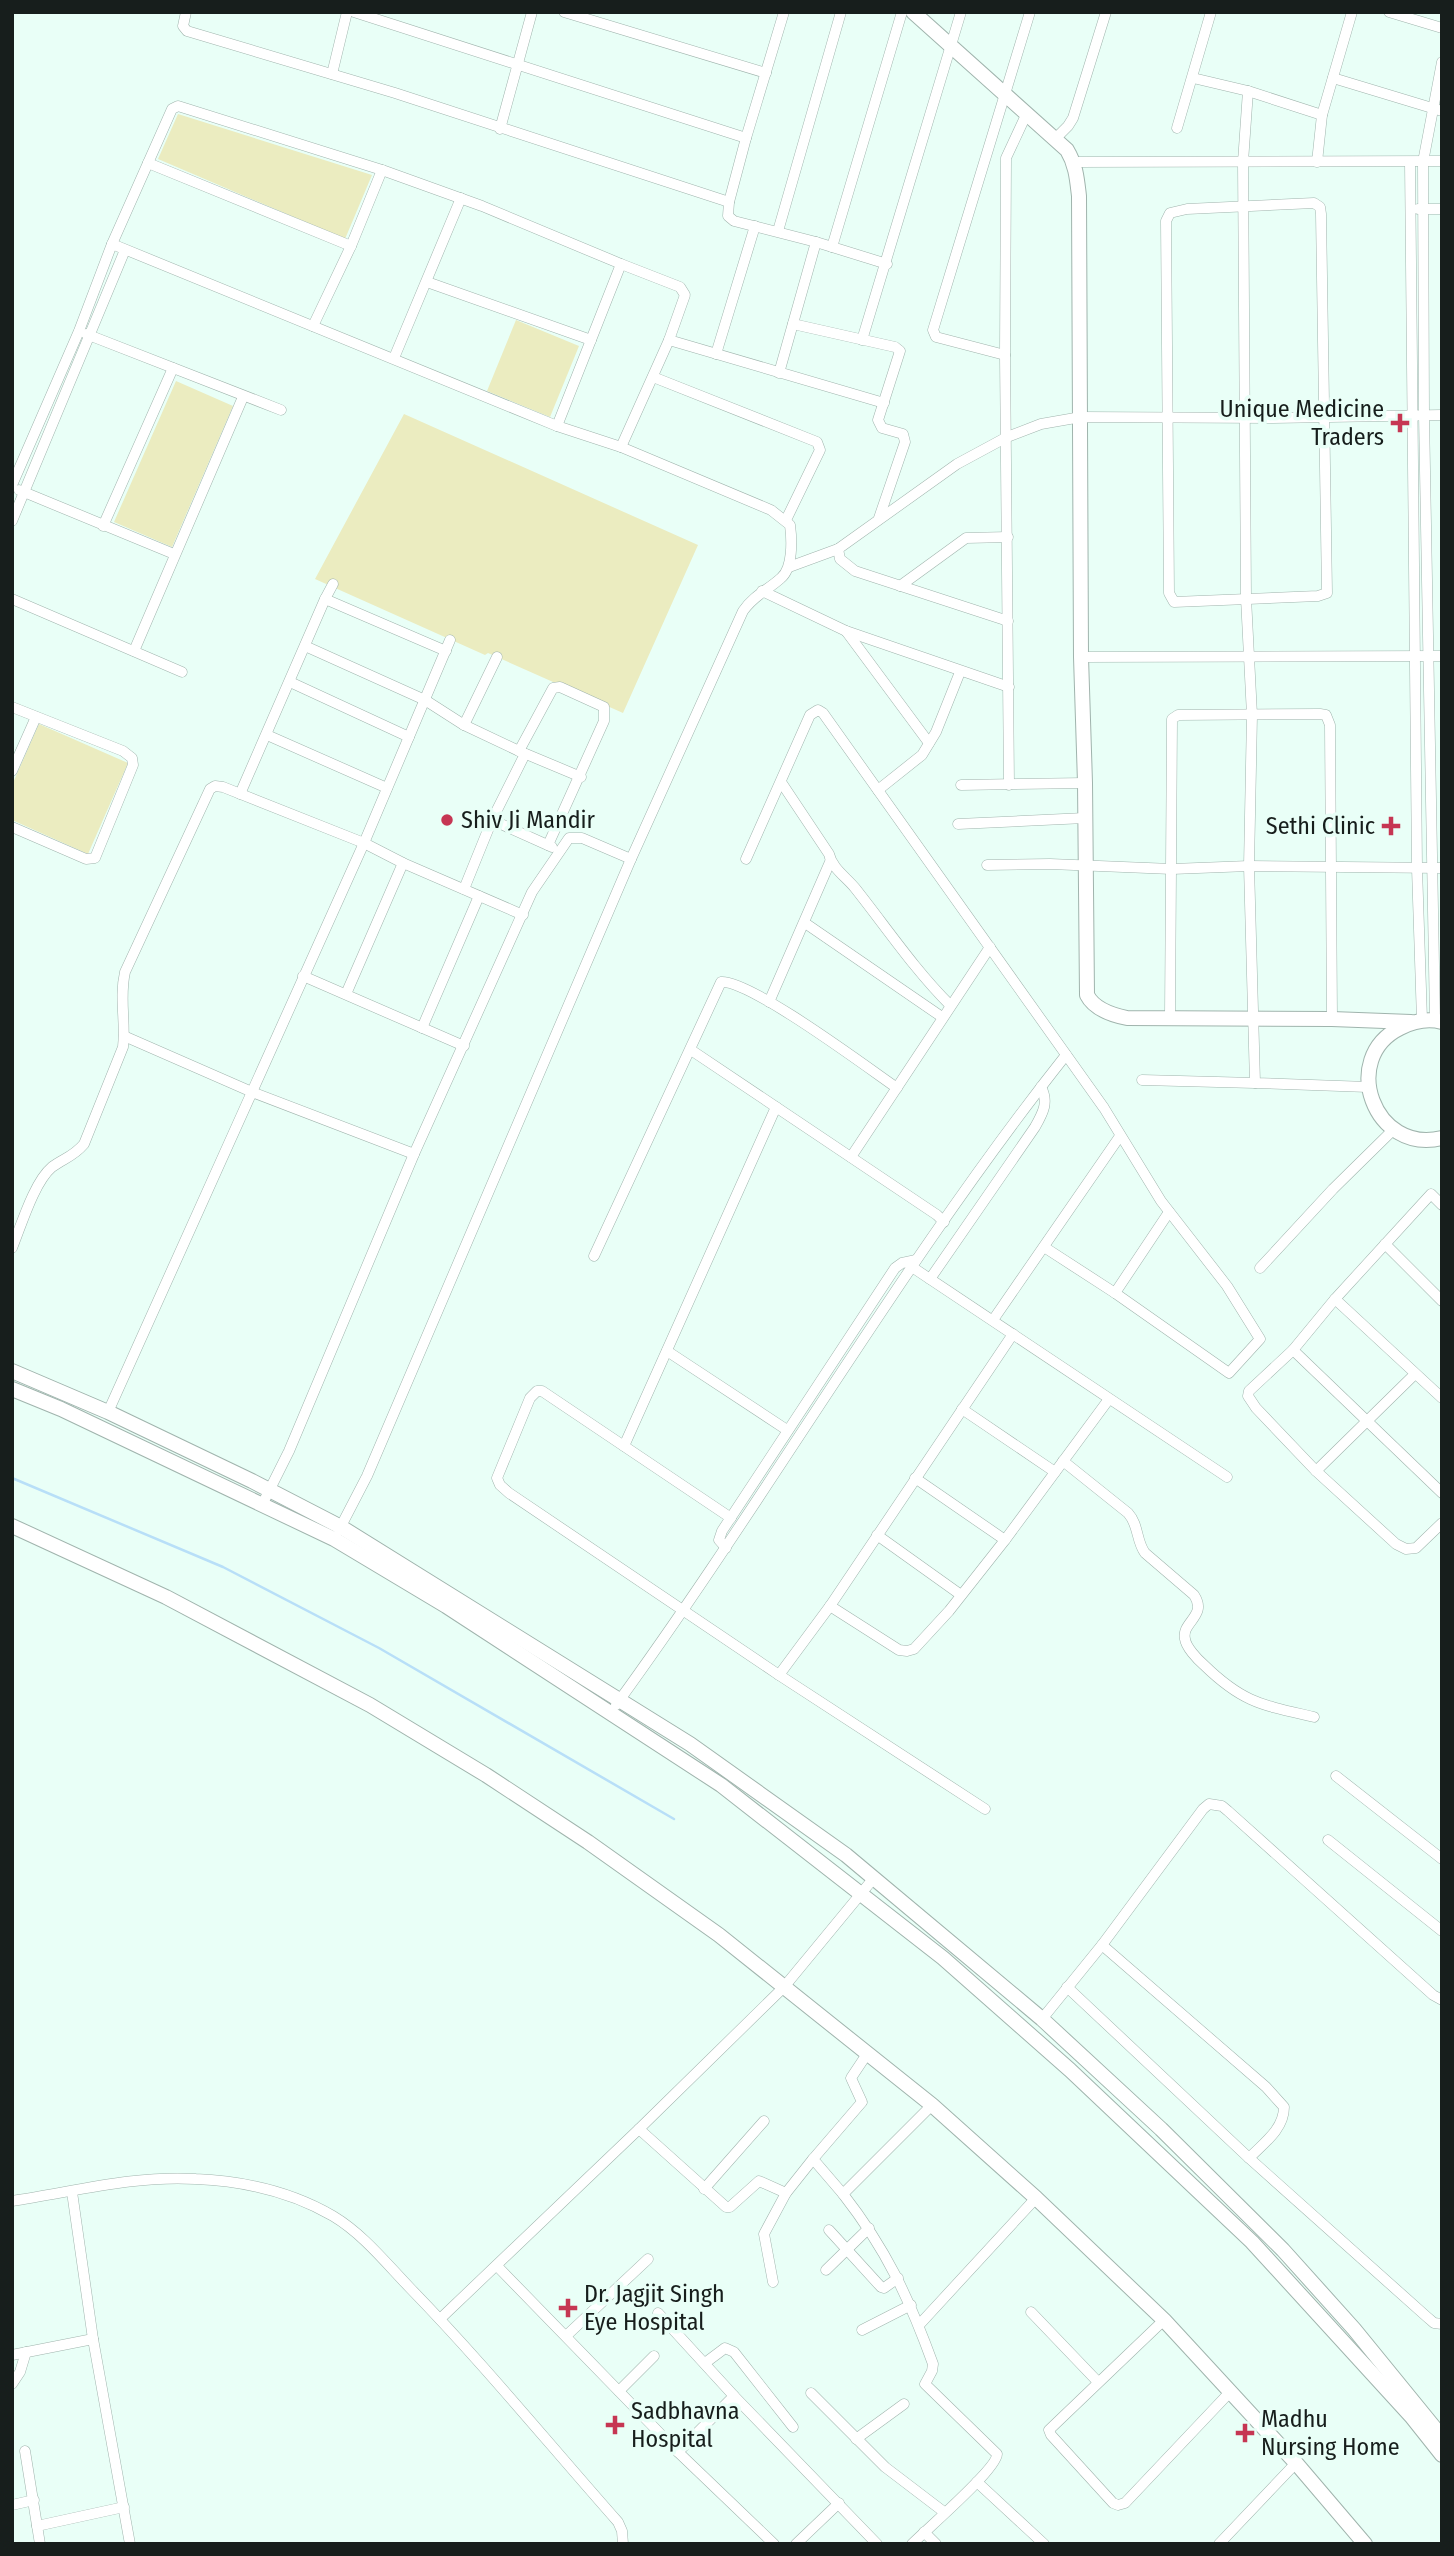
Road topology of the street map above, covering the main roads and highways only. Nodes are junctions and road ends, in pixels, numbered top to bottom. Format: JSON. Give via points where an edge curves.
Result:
{"nodes":[{"id":1,"x":913,"y":12,"type":"edge"},
{"id":2,"x":1427,"y":1021,"type":"edge"},
{"id":3,"x":1442,"y":1138,"type":"edge"},
{"id":4,"x":12,"y":1371,"type":"edge"},
{"id":5,"x":12,"y":1389,"type":"edge"},
{"id":6,"x":12,"y":1527,"type":"edge"},
{"id":7,"x":337,"y":1533,"type":"junction"},
{"id":8,"x":616,"y":1706,"type":"junction"},
{"id":9,"x":1442,"y":2437,"type":"edge"},
{"id":10,"x":1442,"y":2455,"type":"edge"},
{"id":11,"x":1365,"y":2544,"type":"edge"}],
"edges":[{"from":1,"to":2,"type":"main road","via":[[1067,150],[1074,162],[1079,195],[1081,657],[1090,1001],[1127,1018]]},
{"from":2,"to":3,"type":"main road","via":[[1392,1032],[1378,1047],[1368,1087],[1373,1104],[1394,1130],[1414,1139]]},
{"from":4,"to":7,"type":"main road","via":[[271,1491]]},
{"from":5,"to":7,"type":"main road","via":[[262,1505]]},
{"from":6,"to":11,"type":"main road","via":[[166,1597],[370,1705],[588,1842],[719,1935],[932,2105],[1036,2198],[1164,2320]]},
{"from":7,"to":8,"type":"main road"},
{"from":8,"to":9,"type":"main road","via":[[690,1744],[846,1855],[1042,2019],[1283,2250]]},
{"from":8,"to":10,"type":"main road","via":[[943,1958],[1060,2061],[1242,2233]]}]}
